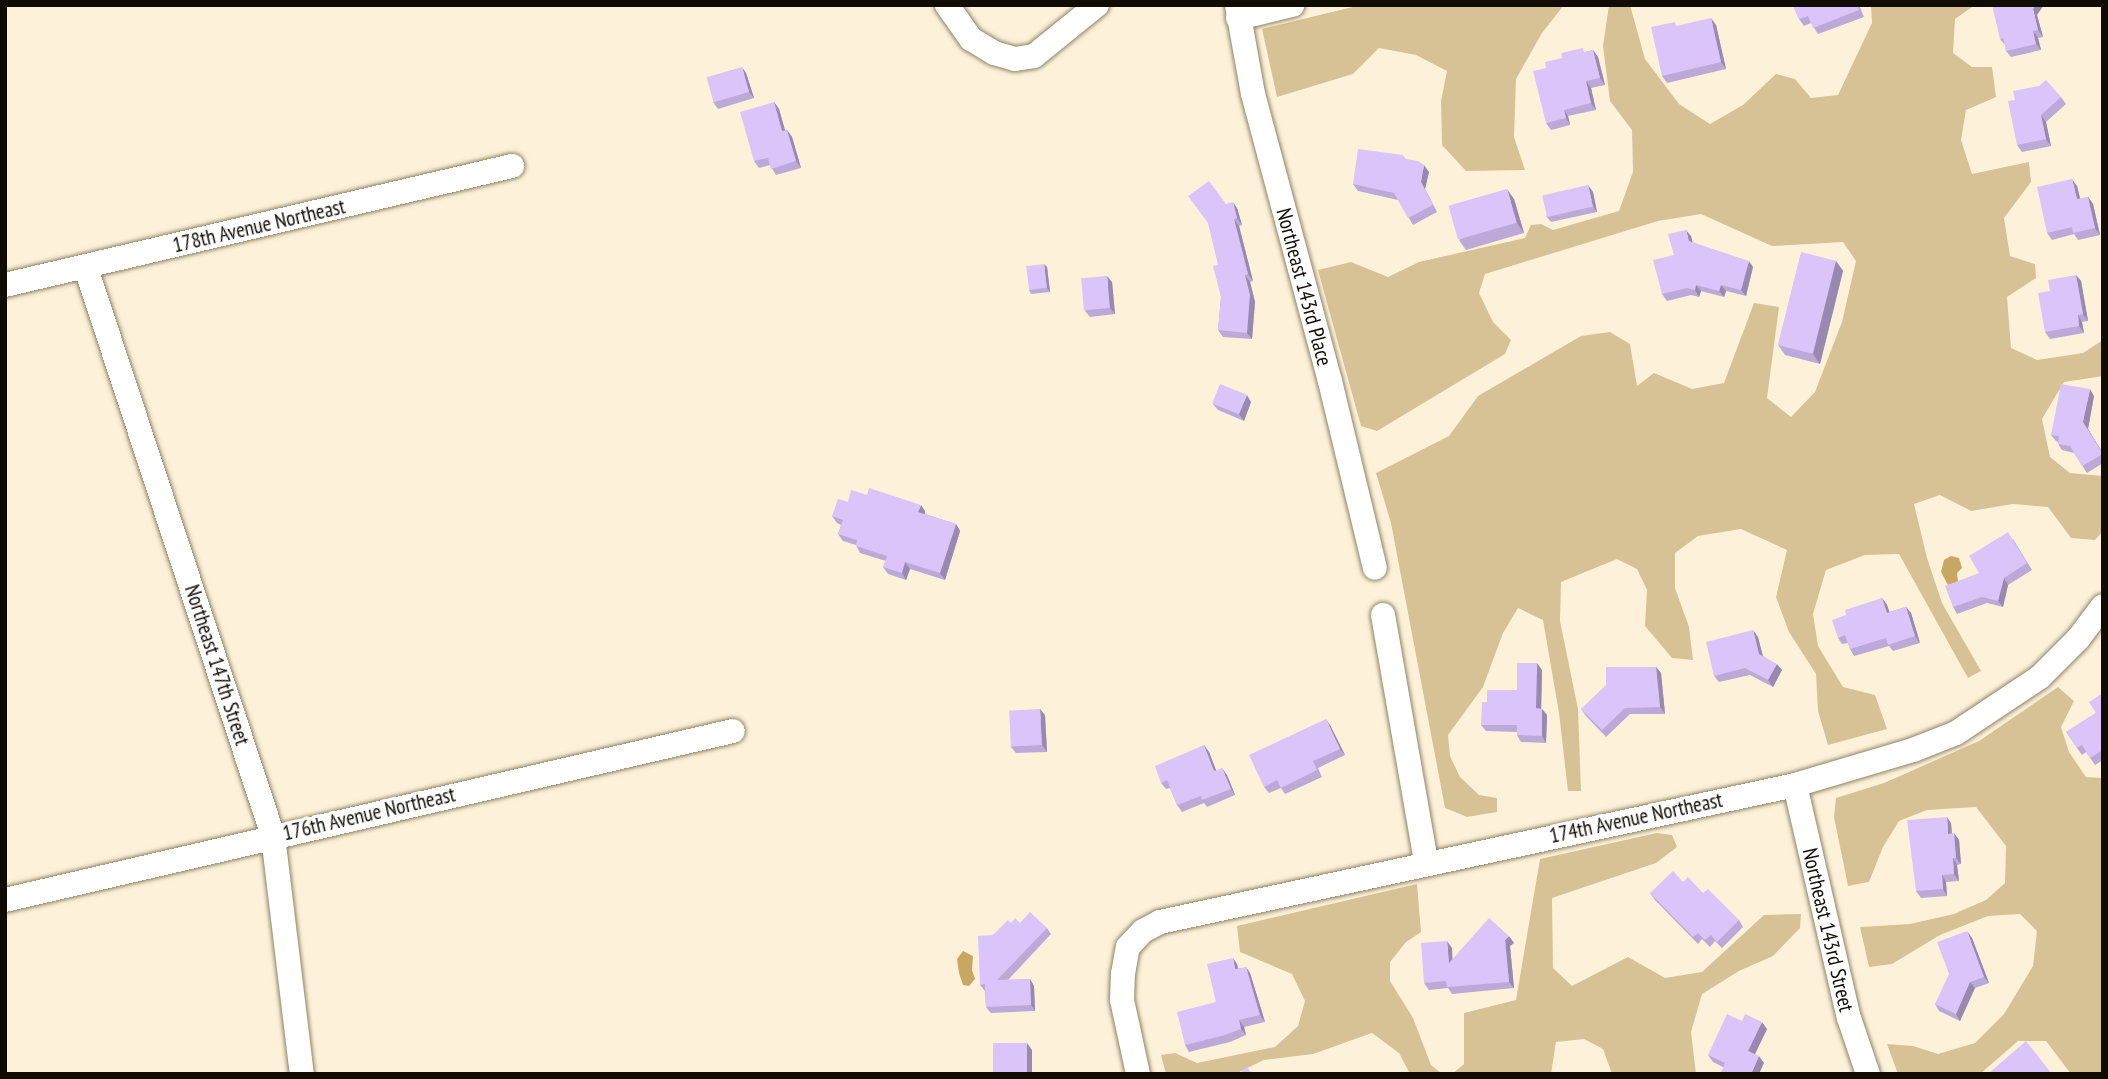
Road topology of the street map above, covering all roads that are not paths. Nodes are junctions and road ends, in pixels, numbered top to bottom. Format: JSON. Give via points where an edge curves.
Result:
{"nodes":[{"id":1,"x":947,"y":5,"type":"edge"},
{"id":2,"x":1097,"y":5,"type":"edge"},
{"id":3,"x":1292,"y":5,"type":"edge"},
{"id":4,"x":1237,"y":12,"type":"edge"},
{"id":5,"x":512,"y":166,"type":"dead end"},
{"id":6,"x":86,"y":268,"type":"junction"},
{"id":7,"x":5,"y":285,"type":"edge"},
{"id":8,"x":1375,"y":568,"type":"dead end"},
{"id":9,"x":2103,"y":606,"type":"edge"},
{"id":10,"x":1383,"y":615,"type":"dead end"},
{"id":11,"x":733,"y":731,"type":"dead end"},
{"id":12,"x":1795,"y":785,"type":"junction"},
{"id":13,"x":273,"y":836,"type":"junction"},
{"id":14,"x":1426,"y":862,"type":"junction"},
{"id":15,"x":5,"y":900,"type":"edge"},
{"id":16,"x":302,"y":1074,"type":"edge"},
{"id":17,"x":1138,"y":1074,"type":"edge"},
{"id":18,"x":1868,"y":1074,"type":"edge"}],
"edges":[{"from":1,"to":2,"type":"street","via":[[971,39],[1015,59],[1034,56]]},
{"from":3,"to":4,"type":"street"},
{"from":4,"to":8,"type":"street","name":"Northeast 143rd Place","via":[[1253,93]]},
{"from":5,"to":6,"type":"street","name":"178th Avenue Northeast"},
{"from":6,"to":7,"type":"street","name":"178th Avenue Northeast"},
{"from":6,"to":13,"type":"street","name":"Northeast 147th Street"},
{"from":9,"to":12,"type":"street","name":"174th Avenue Northeast","via":[[2040,677],[1956,733]]},
{"from":10,"to":14,"type":"street"},
{"from":11,"to":13,"type":"street","name":"176th Avenue Northeast"},
{"from":12,"to":14,"type":"street","name":"174th Avenue Northeast"},
{"from":12,"to":18,"type":"street","name":"Northeast 143rd Street","via":[[1842,993]]},
{"from":13,"to":15,"type":"street","name":"176th Avenue Northeast"},
{"from":13,"to":16,"type":"street","name":"Northeast 147th Street"},
{"from":14,"to":17,"type":"street","name":"174th Avenue Northeast","via":[[1160,922],[1143,931],[1128,947],[1122,1000]]}]}
